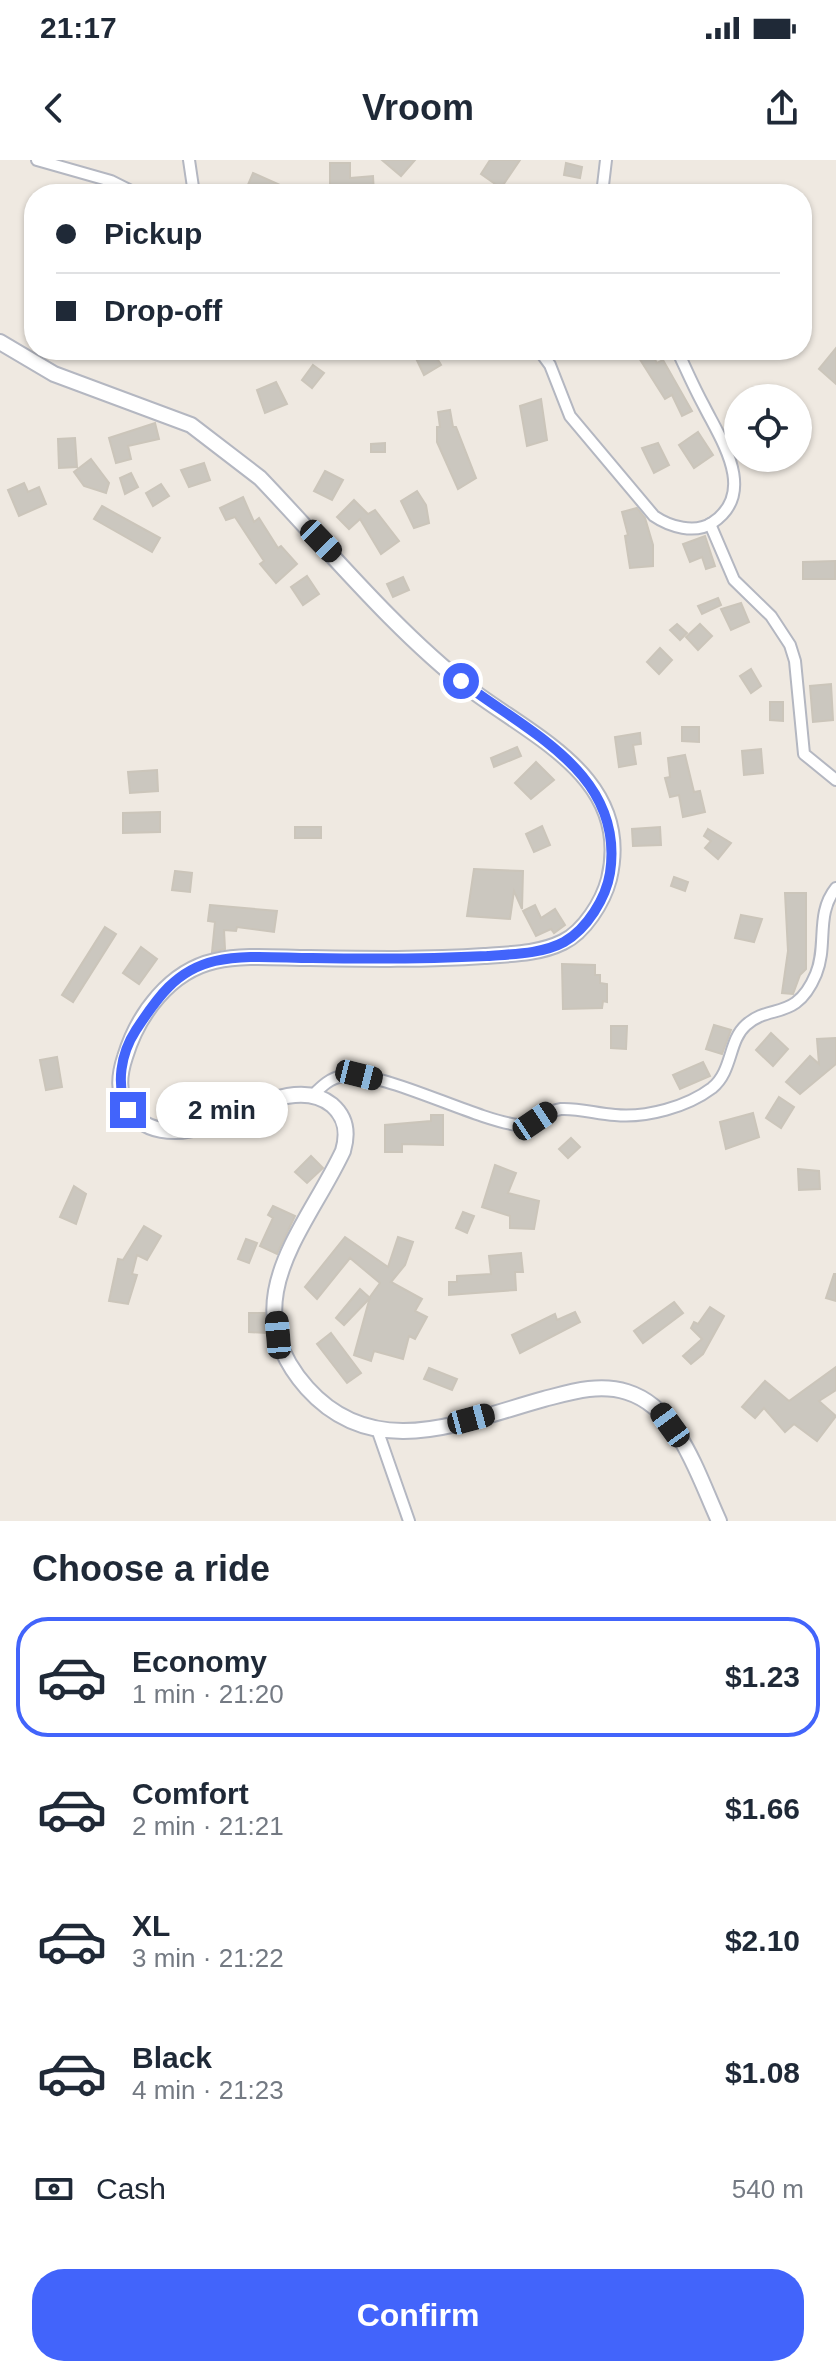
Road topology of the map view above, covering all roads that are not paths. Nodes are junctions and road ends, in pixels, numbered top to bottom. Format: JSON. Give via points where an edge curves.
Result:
{"nodes":[{"id":1,"x":37,"y":160,"type":"edge"},
{"id":2,"x":189,"y":160,"type":"edge"},
{"id":3,"x":606,"y":160,"type":"edge"},
{"id":4,"x":117,"y":184,"type":"edge"},
{"id":5,"x":193,"y":184,"type":"edge"},
{"id":6,"x":603,"y":184,"type":"edge"},
{"id":7,"x":0,"y":342,"type":"edge"},
{"id":8,"x":24,"y":356,"type":"edge"},
{"id":9,"x":30,"y":360,"type":"edge"},
{"id":10,"x":546,"y":360,"type":"edge"},
{"id":11,"x":682,"y":360,"type":"edge"},
{"id":12,"x":710,"y":524,"type":"junction"},
{"id":13,"x":836,"y":780,"type":"edge"},
{"id":14,"x":836,"y":888,"type":"edge"},
{"id":15,"x":313,"y":1095,"type":"junction"},
{"id":16,"x":377,"y":1429,"type":"junction"},
{"id":17,"x":409,"y":1521,"type":"edge"},
{"id":18,"x":719,"y":1521,"type":"edge"}],
"edges":[{"from":1,"to":4,"type":"street"},
{"from":2,"to":5,"type":"street"},
{"from":3,"to":6,"type":"street"},
{"from":7,"to":8,"type":"main road"},
{"from":9,"to":15,"type":"main road","via":[[54,374],[191,425],[227,450],[442,667],[564,754],[594,788],[607,819],[613,853],[608,883],[588,921],[564,942],[528,953],[447,958],[216,960],[185,973],[162,991],[131,1037],[120,1083],[128,1110],[143,1124],[172,1131],[204,1126],[284,1097]]},
{"from":10,"to":12,"type":"street","via":[[570,416],[654,516],[682,527]]},
{"from":11,"to":12,"type":"street","via":[[734,466],[730,501]]},
{"from":12,"to":13,"type":"street","via":[[734,580],[771,616],[790,645],[804,754]]},
{"from":14,"to":15,"type":"street","via":[[825,907],[820,957],[805,992],[783,1012],[749,1022],[715,1085],[681,1104],[629,1116],[557,1109],[519,1125],[359,1075],[333,1078]]},
{"from":15,"to":16,"type":"main road","via":[[339,1112],[346,1140],[285,1255],[275,1301],[278,1335],[292,1369],[325,1408],[354,1425]]},
{"from":16,"to":17,"type":"street"},
{"from":16,"to":18,"type":"main road","via":[[445,1426],[585,1388],[623,1391],[655,1406],[674,1430]]}]}
